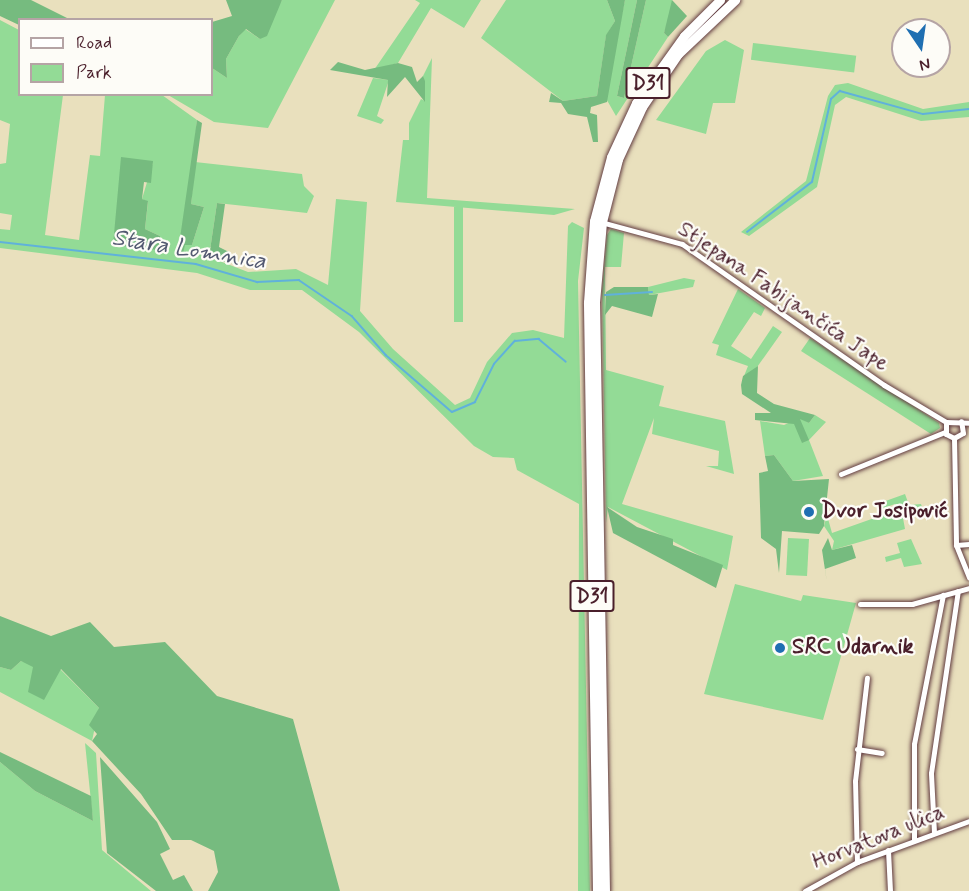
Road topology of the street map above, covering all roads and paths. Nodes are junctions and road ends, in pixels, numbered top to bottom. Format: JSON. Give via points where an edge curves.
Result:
{"nodes":[{"id":1,"x":735,"y":0,"type":"edge"},
{"id":2,"x":721,"y":2,"type":"edge"},
{"id":3,"x":598,"y":221,"type":"junction"},
{"id":4,"x":960,"y":420,"type":"junction"},
{"id":5,"x":946,"y":422,"type":"junction"},
{"id":6,"x":969,"y":423,"type":"edge"},
{"id":7,"x":969,"y":428,"type":"edge"},
{"id":8,"x":945,"y":432,"type":"junction"},
{"id":9,"x":963,"y":433,"type":"junction"},
{"id":10,"x":954,"y":438,"type":"junction"},
{"id":11,"x":841,"y":474,"type":"dead end"},
{"id":12,"x":969,"y":544,"type":"edge"},
{"id":13,"x":956,"y":545,"type":"junction"},
{"id":14,"x":969,"y":577,"type":"edge"},
{"id":15,"x":969,"y":588,"type":"edge"},
{"id":16,"x":958,"y":591,"type":"junction"},
{"id":17,"x":943,"y":595,"type":"junction"},
{"id":18,"x":860,"y":604,"type":"dead end"},
{"id":19,"x":867,"y":678,"type":"dead end"},
{"id":20,"x":857,"y":749,"type":"junction"},
{"id":21,"x":882,"y":753,"type":"dead end"},
{"id":22,"x":969,"y":821,"type":"edge"},
{"id":23,"x":934,"y":833,"type":"junction"},
{"id":24,"x":914,"y":840,"type":"junction"},
{"id":25,"x":888,"y":850,"type":"junction"},
{"id":26,"x":857,"y":862,"type":"junction"},
{"id":27,"x":597,"y":891,"type":"edge"},
{"id":28,"x":605,"y":891,"type":"edge"},
{"id":29,"x":805,"y":891,"type":"edge"},
{"id":30,"x":890,"y":891,"type":"edge"}],
"edges":[{"from":1,"to":2,"type":"main road","number":"D31"},
{"from":2,"to":3,"type":"main road","number":"D31","via":[[678,54],[642,107],[618,159]]},
{"from":3,"to":5,"type":"street","name":"Stjepana Fabijančića Jape","via":[[682,244],[890,389]]},
{"from":3,"to":27,"type":"main road","number":"D31","via":[[588,302]]},
{"from":3,"to":28,"type":"main road","number":"D31","via":[[595,302]]},
{"from":4,"to":5,"type":"street"},
{"from":4,"to":6,"type":"street"},
{"from":4,"to":9,"type":"street"},
{"from":5,"to":8,"type":"street"},
{"from":7,"to":9,"type":"street"},
{"from":8,"to":10,"type":"street"},
{"from":8,"to":11,"type":"street"},
{"from":9,"to":10,"type":"street"},
{"from":10,"to":13,"type":"street"},
{"from":12,"to":13,"type":"street"},
{"from":13,"to":14,"type":"street"},
{"from":15,"to":16,"type":"street"},
{"from":16,"to":17,"type":"street"},
{"from":16,"to":23,"type":"street","via":[[931,773]]},
{"from":17,"to":18,"type":"street","via":[[912,604]]},
{"from":17,"to":24,"type":"street","via":[[914,744]]},
{"from":19,"to":20,"type":"street"},
{"from":20,"to":21,"type":"street"},
{"from":20,"to":26,"type":"street"},
{"from":22,"to":23,"type":"street","name":"Horvatova ulica"},
{"from":23,"to":24,"type":"street","name":"Horvatova ulica"},
{"from":24,"to":25,"type":"street","name":"Horvatova ulica"},
{"from":25,"to":26,"type":"street","name":"Horvatova ulica"},
{"from":25,"to":30,"type":"street"},
{"from":26,"to":29,"type":"street","name":"Horvatova ulica"}]}
